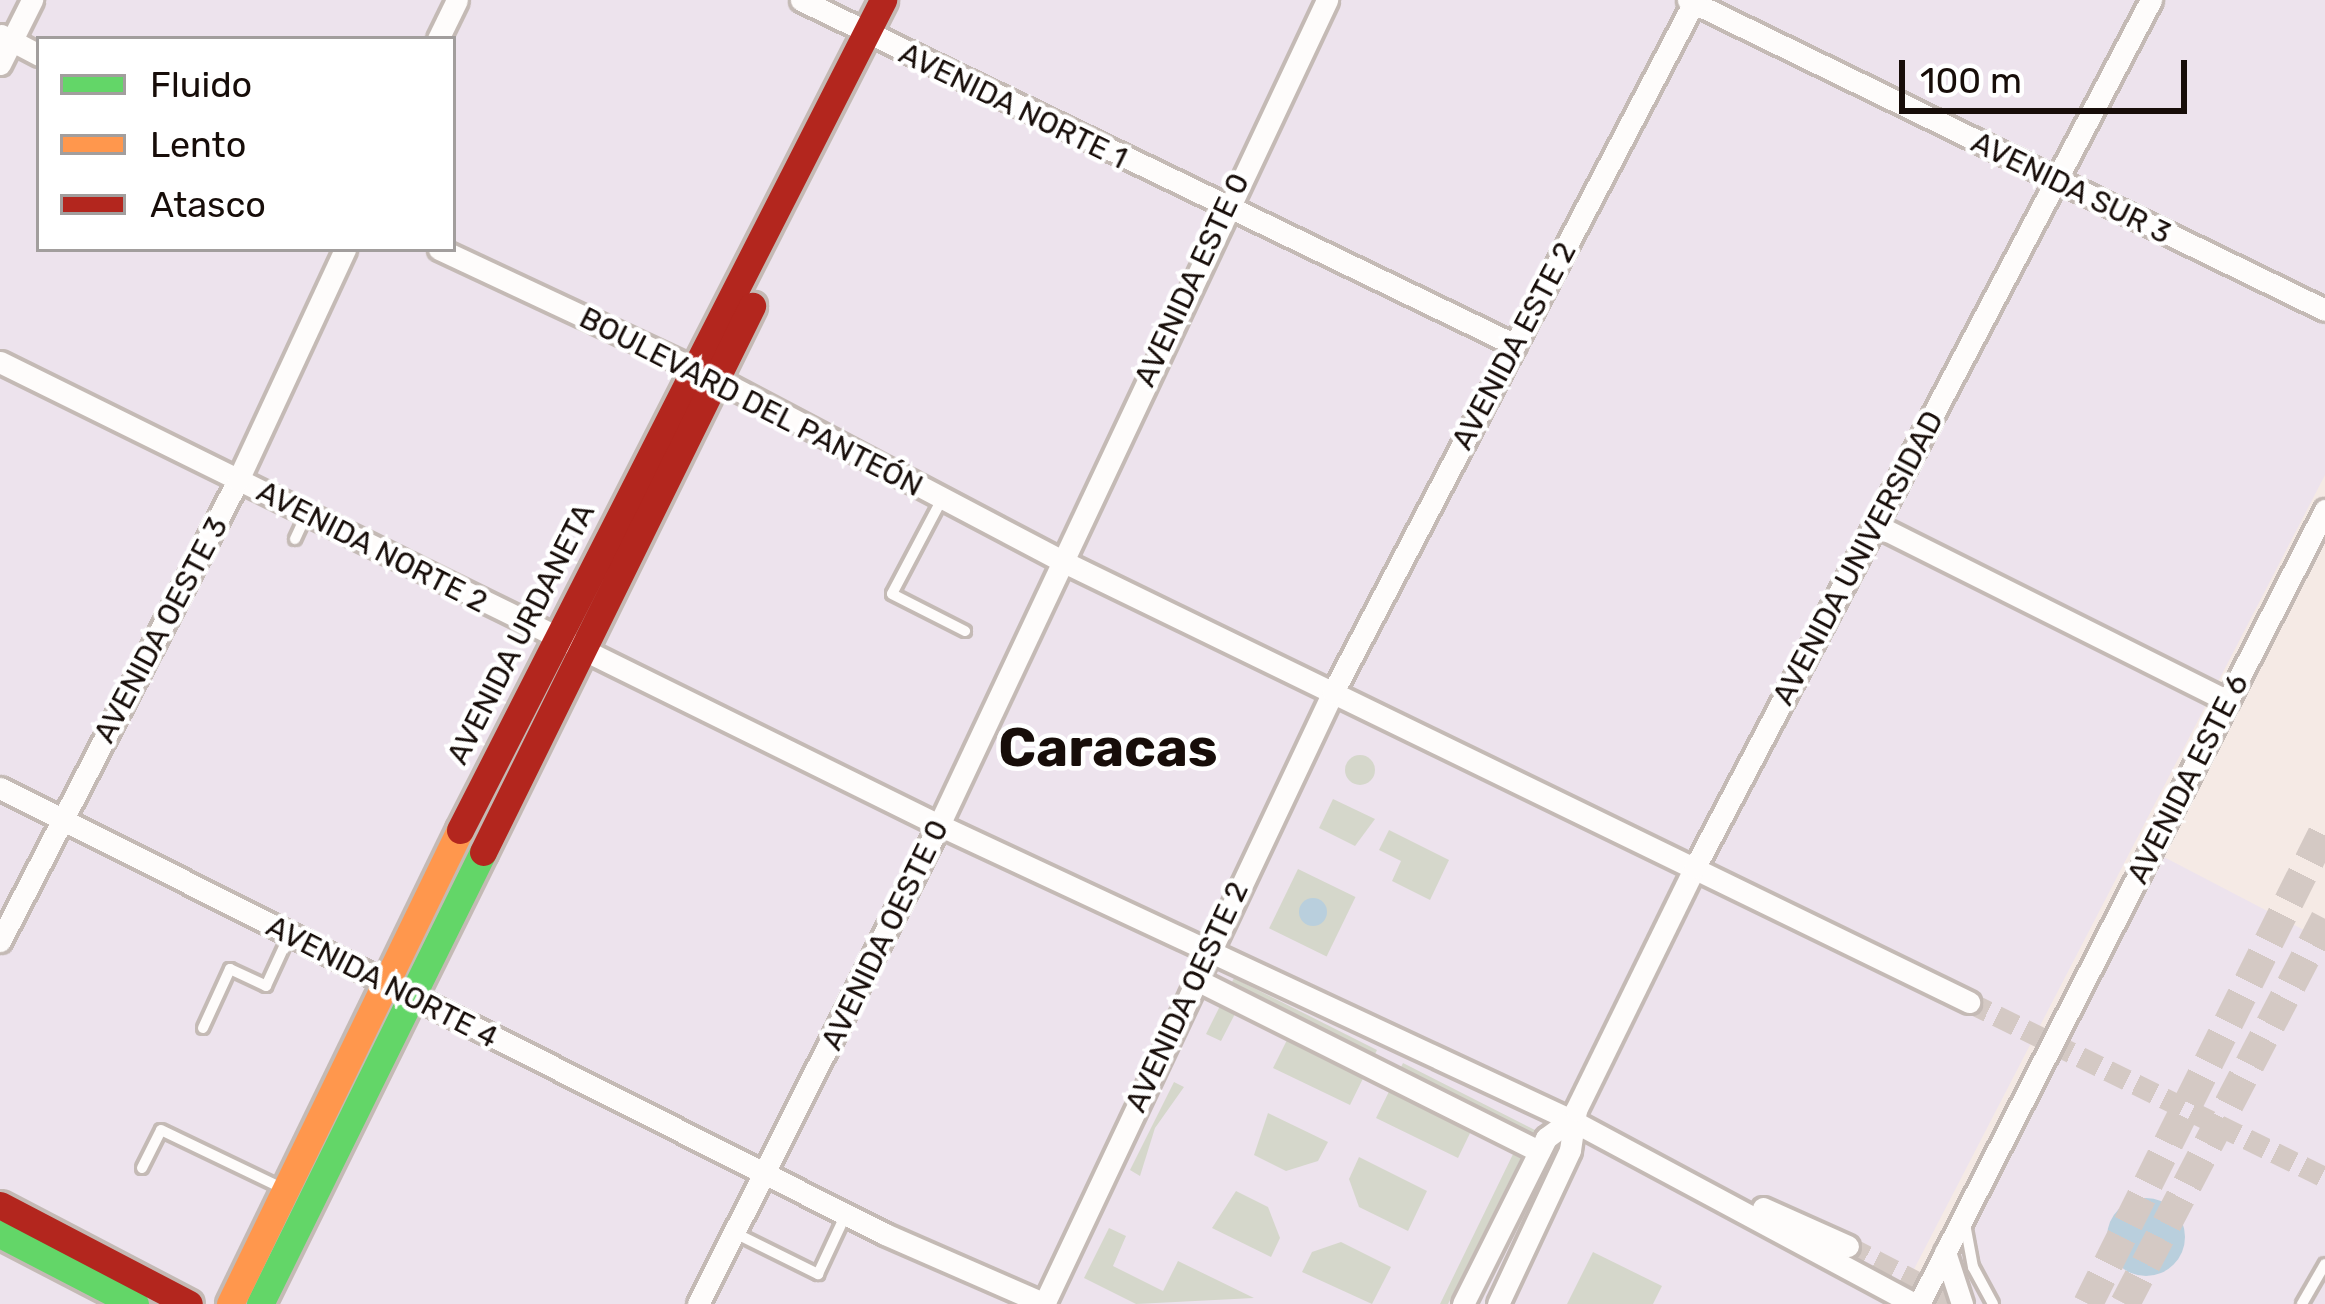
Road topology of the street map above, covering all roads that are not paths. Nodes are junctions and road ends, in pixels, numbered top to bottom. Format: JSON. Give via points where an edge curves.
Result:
{"nodes":[{"id":1,"x":32,"y":0,"type":"edge"},
{"id":2,"x":457,"y":0,"type":"edge"},
{"id":3,"x":801,"y":0,"type":"edge"},
{"id":4,"x":883,"y":0,"type":"edge"},
{"id":5,"x":910,"y":0,"type":"edge"},
{"id":6,"x":1327,"y":0,"type":"edge"},
{"id":7,"x":2151,"y":0,"type":"edge"},
{"id":8,"x":1692,"y":1,"type":"edge"},
{"id":9,"x":439,"y":36,"type":"edge"},
{"id":10,"x":6,"y":38,"type":"edge"},
{"id":11,"x":876,"y":39,"type":"junction"},
{"id":12,"x":36,"y":53,"type":"edge"},
{"id":13,"x":0,"y":64,"type":"edge"},
{"id":14,"x":2058,"y":183,"type":"junction"},
{"id":15,"x":1225,"y":209,"type":"junction"},
{"id":16,"x":343,"y":252,"type":"edge"},
{"id":17,"x":445,"y":252,"type":"edge"},
{"id":18,"x":2325,"y":310,"type":"edge"},
{"id":19,"x":1515,"y":345,"type":"junction"},
{"id":20,"x":0,"y":362,"type":"edge"},
{"id":21,"x":703,"y":372,"type":"junction"},
{"id":22,"x":238,"y":480,"type":"junction"},
{"id":23,"x":942,"y":498,"type":"junction"},
{"id":24,"x":2325,"y":510,"type":"edge"},
{"id":25,"x":307,"y":513,"type":"junction"},
{"id":26,"x":1876,"y":525,"type":"junction"},
{"id":27,"x":295,"y":539,"type":"dead end"},
{"id":28,"x":1060,"y":560,"type":"junction"},
{"id":29,"x":965,"y":631,"type":"dead end"},
{"id":30,"x":568,"y":646,"type":"junction"},
{"id":31,"x":1333,"y":692,"type":"junction"},
{"id":32,"x":2227,"y":701,"type":"junction"},
{"id":33,"x":0,"y":788,"type":"edge"},
{"id":34,"x":62,"y":818,"type":"junction"},
{"id":35,"x":948,"y":820,"type":"junction"},
{"id":36,"x":1695,"y":868,"type":"junction"},
{"id":37,"x":289,"y":936,"type":"junction"},
{"id":38,"x":0,"y":941,"type":"edge"},
{"id":39,"x":1207,"y":952,"type":"junction"},
{"id":40,"x":1195,"y":979,"type":"junction"},
{"id":41,"x":384,"y":981,"type":"junction"},
{"id":42,"x":410,"y":995,"type":"junction"},
{"id":43,"x":1969,"y":1003,"type":"tunnel mouth"},
{"id":44,"x":203,"y":1028,"type":"dead end"},
{"id":45,"x":1571,"y":1120,"type":"junction"},
{"id":46,"x":1539,"y":1150,"type":"junction"},
{"id":47,"x":142,"y":1168,"type":"dead end"},
{"id":48,"x":284,"y":1172,"type":"junction"},
{"id":49,"x":764,"y":1174,"type":"junction"},
{"id":50,"x":0,"y":1205,"type":"edge"},
{"id":51,"x":846,"y":1214,"type":"junction"},
{"id":52,"x":1964,"y":1215,"type":"junction"},
{"id":53,"x":734,"y":1233,"type":"junction"},
{"id":54,"x":0,"y":1234,"type":"edge"},
{"id":55,"x":273,"y":1245,"type":"junction"},
{"id":56,"x":1848,"y":1246,"type":"tunnel mouth"},
{"id":57,"x":1946,"y":1252,"type":"junction"},
{"id":58,"x":2325,"y":1264,"type":"edge"},
{"id":59,"x":1001,"y":1284,"type":"junction"},
{"id":60,"x":135,"y":1304,"type":"edge"},
{"id":61,"x":189,"y":1304,"type":"edge"},
{"id":62,"x":230,"y":1304,"type":"edge"},
{"id":63,"x":260,"y":1304,"type":"edge"},
{"id":64,"x":698,"y":1304,"type":"edge"},
{"id":65,"x":1018,"y":1304,"type":"edge"},
{"id":66,"x":1044,"y":1304,"type":"edge"},
{"id":67,"x":1463,"y":1304,"type":"edge"},
{"id":68,"x":1498,"y":1304,"type":"edge"},
{"id":69,"x":1917,"y":1304,"type":"edge"},
{"id":70,"x":1962,"y":1304,"type":"edge"},
{"id":71,"x":1993,"y":1304,"type":"edge"},
{"id":72,"x":2302,"y":1304,"type":"edge"}],
"edges":[{"from":1,"to":10,"type":"street"},
{"from":2,"to":9,"type":"street"},
{"from":3,"to":11,"type":"street","name":"AVENIDA NORTE 1"},
{"from":4,"to":11,"type":"main road","name":"AVENIDA URDANETA"},
{"from":5,"to":11,"type":"main road","name":"AVENIDA URDANETA"},
{"from":6,"to":15,"type":"street","name":"AVENIDA ESTE 0"},
{"from":7,"to":14,"type":"street","name":"AVENIDA UNIVERSIDAD"},
{"from":8,"to":14,"type":"street","name":"AVENIDA SUR 3"},
{"from":8,"to":19,"type":"street","name":"AVENIDA ESTE 2"},
{"from":10,"to":12,"type":"street"},
{"from":10,"to":13,"type":"street"},
{"from":11,"to":15,"type":"street","name":"AVENIDA NORTE 1"},
{"from":11,"to":21,"type":"main road","name":"AVENIDA URDANETA"},
{"from":14,"to":18,"type":"street","name":"AVENIDA SUR 3"},
{"from":14,"to":26,"type":"street","name":"AVENIDA UNIVERSIDAD"},
{"from":15,"to":19,"type":"street","name":"AVENIDA NORTE 1"},
{"from":15,"to":28,"type":"street","name":"AVENIDA ESTE 0"},
{"from":16,"to":22,"type":"street","name":"AVENIDA OESTE 3","via":[[289,352]]},
{"from":17,"to":21,"type":"street","name":"BOULEVARD DEL PANTEÓN"},
{"from":19,"to":31,"type":"street","name":"AVENIDA ESTE 2"},
{"from":20,"to":22,"type":"street","name":"AVENIDA NORTE 2"},
{"from":21,"to":23,"type":"street","name":"BOULEVARD DEL PANTEÓN"},
{"from":21,"to":30,"type":"main road","name":"AVENIDA URDANETA"},
{"from":22,"to":25,"type":"street","name":"AVENIDA NORTE 2"},
{"from":22,"to":34,"type":"street","name":"AVENIDA OESTE 3"},
{"from":23,"to":28,"type":"street","name":"BOULEVARD DEL PANTEÓN"},
{"from":23,"to":29,"type":"lane","via":[[892,594]]},
{"from":24,"to":32,"type":"street","name":"AVENIDA ESTE 6"},
{"from":25,"to":27,"type":"lane"},
{"from":25,"to":30,"type":"street","name":"AVENIDA NORTE 2"},
{"from":26,"to":32,"type":"street"},
{"from":26,"to":36,"type":"street","name":"AVENIDA UNIVERSIDAD"},
{"from":28,"to":31,"type":"street","name":"BOULEVARD DEL PANTEÓN"},
{"from":28,"to":35,"type":"street","name":"AVENIDA OESTE 0"},
{"from":30,"to":35,"type":"street","name":"AVENIDA NORTE 2"},
{"from":30,"to":41,"type":"main road","name":"AVENIDA URDANETA"},
{"from":30,"to":42,"type":"main road","name":"AVENIDA URDANETA"},
{"from":31,"to":36,"type":"street","name":"BOULEVARD DEL PANTEÓN"},
{"from":31,"to":39,"type":"street","name":"AVENIDA OESTE 2"},
{"from":32,"to":52,"type":"street","name":"AVENIDA ESTE 6"},
{"from":33,"to":34,"type":"street","name":"AVENIDA NORTE 4"},
{"from":34,"to":37,"type":"street","name":"AVENIDA NORTE 4"},
{"from":34,"to":38,"type":"street","name":"AVENIDA OESTE 3"},
{"from":35,"to":39,"type":"street","name":"AVENIDA NORTE 2"},
{"from":35,"to":49,"type":"street","name":"AVENIDA OESTE 0"},
{"from":36,"to":43,"type":"street","name":"BOULEVARD DEL PANTEÓN"},
{"from":36,"to":45,"type":"street","name":"AVENIDA UNIVERSIDAD"},
{"from":37,"to":41,"type":"street","name":"AVENIDA NORTE 4"},
{"from":37,"to":44,"type":"lane","via":[[266,986],[230,969]]},
{"from":39,"to":40,"type":"street","name":"AVENIDA OESTE 2"},
{"from":39,"to":45,"type":"street","name":"AVENIDA NORTE 2"},
{"from":40,"to":46,"type":"street"},
{"from":40,"to":66,"type":"street","name":"AVENIDA OESTE 2"},
{"from":41,"to":42,"type":"street","name":"AVENIDA NORTE 4"},
{"from":41,"to":48,"type":"main road","name":"AVENIDA URDANETA"},
{"from":42,"to":49,"type":"street","name":"AVENIDA NORTE 4"},
{"from":42,"to":55,"type":"main road","name":"AVENIDA URDANETA"},
{"from":45,"to":46,"type":"street","name":"AVENIDA UNIVERSIDAD"},
{"from":45,"to":56,"type":"street"},
{"from":45,"to":68,"type":"street","name":"AVENIDA UNIVERSIDAD","via":[[1570,1150]]},
{"from":45,"to":69,"type":"street"},
{"from":46,"to":67,"type":"street","name":"AVENIDA UNIVERSIDAD"},
{"from":47,"to":48,"type":"lane","via":[[161,1130]]},
{"from":48,"to":55,"type":"main road","name":"AVENIDA URDANETA"},
{"from":49,"to":51,"type":"street","name":"AVENIDA NORTE 4"},
{"from":49,"to":53,"type":"street","name":"AVENIDA OESTE 0"},
{"from":50,"to":61,"type":"main road"},
{"from":51,"to":53,"type":"lane","via":[[818,1274]]},
{"from":51,"to":59,"type":"street","name":"AVENIDA NORTE 4"},
{"from":52,"to":57,"type":"street","name":"AVENIDA ESTE 6"},
{"from":52,"to":71,"type":"lane","via":[[1973,1267]]},
{"from":53,"to":64,"type":"street","name":"AVENIDA OESTE 0"},
{"from":54,"to":60,"type":"main road"},
{"from":55,"to":62,"type":"main road","name":"AVENIDA URDANETA"},
{"from":55,"to":63,"type":"main road","name":"AVENIDA URDANETA"},
{"from":57,"to":69,"type":"street","name":"AVENIDA ESTE 6"},
{"from":57,"to":70,"type":"street"},
{"from":58,"to":72,"type":"lane"},
{"from":59,"to":65,"type":"street"},
{"from":59,"to":66,"type":"street","name":"AVENIDA NORTE 4"}]}
